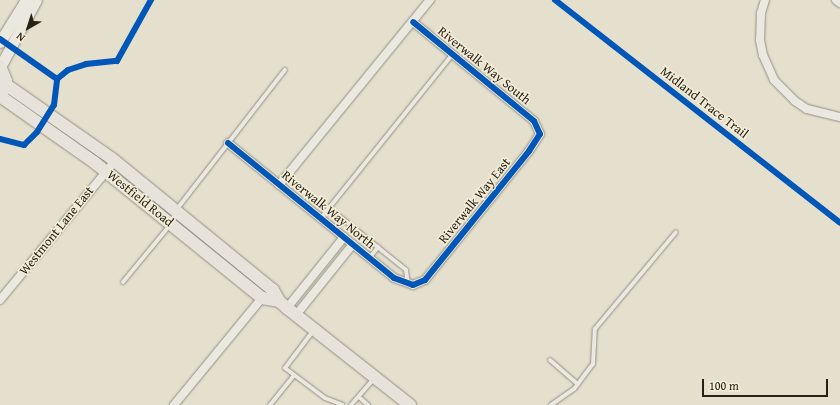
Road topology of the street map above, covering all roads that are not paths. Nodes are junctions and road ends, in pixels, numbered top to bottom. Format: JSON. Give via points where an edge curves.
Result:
{"nodes":[{"id":1,"x":26,"y":0,"type":"edge"},
{"id":2,"x":36,"y":0,"type":"edge"},
{"id":3,"x":430,"y":0,"type":"edge"},
{"id":4,"x":765,"y":0,"type":"edge"},
{"id":5,"x":836,"y":0,"type":"edge"},
{"id":6,"x":840,"y":3,"type":"edge"},
{"id":7,"x":413,"y":22,"type":"junction"},
{"id":8,"x":0,"y":42,"type":"edge"},
{"id":9,"x":452,"y":55,"type":"junction"},
{"id":10,"x":0,"y":66,"type":"edge"},
{"id":11,"x":285,"y":70,"type":"dead end"},
{"id":12,"x":2,"y":92,"type":"edge"},
{"id":13,"x":840,"y":117,"type":"edge"},
{"id":14,"x":539,"y":128,"type":"joint"},
{"id":15,"x":228,"y":143,"type":"junction"},
{"id":16,"x":115,"y":161,"type":"junction"},
{"id":17,"x":106,"y":172,"type":"junction"},
{"id":18,"x":279,"y":184,"type":"junction"},
{"id":19,"x":329,"y":208,"type":"junction"},
{"id":20,"x":176,"y":211,"type":"junction"},
{"id":21,"x":321,"y":218,"type":"junction"},
{"id":22,"x":171,"y":224,"type":"junction"},
{"id":23,"x":676,"y":232,"type":"dead end"},
{"id":24,"x":344,"y":237,"type":"junction"},
{"id":25,"x":353,"y":244,"type":"junction"},
{"id":26,"x":378,"y":247,"type":"junction"},
{"id":27,"x":370,"y":257,"type":"junction"},
{"id":28,"x":123,"y":282,"type":"dead end"},
{"id":29,"x":408,"y":284,"type":"junction"},
{"id":30,"x":262,"y":298,"type":"junction"},
{"id":31,"x":0,"y":300,"type":"edge"},
{"id":32,"x":288,"y":308,"type":"junction"},
{"id":33,"x":315,"y":330,"type":"junction"},
{"id":34,"x":550,"y":360,"type":"dead end"},
{"id":35,"x":294,"y":375,"type":"junction"},
{"id":36,"x":375,"y":378,"type":"junction"},
{"id":37,"x":578,"y":384,"type":"junction"},
{"id":38,"x":360,"y":398,"type":"junction"},
{"id":39,"x":174,"y":405,"type":"edge"},
{"id":40,"x":270,"y":405,"type":"edge"},
{"id":41,"x":343,"y":405,"type":"edge"},
{"id":42,"x":351,"y":405,"type":"edge"},
{"id":43,"x":368,"y":405,"type":"edge"},
{"id":44,"x":409,"y":405,"type":"edge"},
{"id":45,"x":550,"y":405,"type":"edge"}],
"edges":[{"from":1,"to":8,"type":"main road"},
{"from":2,"to":10,"type":"main road"},
{"from":3,"to":7,"type":"street"},
{"from":4,"to":13,"type":"street","via":[[761,13],[760,40],[763,55],[774,80],[807,109]]},
{"from":5,"to":6,"type":"street"},
{"from":7,"to":9,"type":"street","name":"Riverwalk Way South"},
{"from":7,"to":18,"type":"street"},
{"from":9,"to":14,"type":"street","name":"Riverwalk Way South"},
{"from":9,"to":19,"type":"lane"},
{"from":10,"to":12,"type":"main road","via":[[5,73]]},
{"from":11,"to":15,"type":"lane"},
{"from":12,"to":16,"type":"main road","name":"Westfield Road"},
{"from":12,"to":17,"type":"main road","name":"Westfield Road"},
{"from":14,"to":29,"type":"street","name":"Riverwalk Way East","via":[[538,140],[429,275],[419,283]]},
{"from":15,"to":18,"type":"street","name":"Riverwalk Way North"},
{"from":15,"to":20,"type":"lane"},
{"from":16,"to":17,"type":"street","name":"Westmont Lane East"},
{"from":16,"to":20,"type":"main road","name":"Westfield Road"},
{"from":17,"to":22,"type":"main road","name":"Westfield Road"},
{"from":17,"to":31,"type":"street","name":"Westmont Lane East"},
{"from":18,"to":21,"type":"street","name":"Riverwalk Way North"},
{"from":19,"to":21,"type":"lane"},
{"from":19,"to":26,"type":"lane"},
{"from":20,"to":32,"type":"main road","name":"Westfield Road","via":[[273,290]]},
{"from":21,"to":24,"type":"street","name":"Riverwalk Way North"},
{"from":22,"to":28,"type":"lane"},
{"from":22,"to":30,"type":"main road","name":"Westfield Road"},
{"from":23,"to":37,"type":"lane","via":[[595,329],[593,364]]},
{"from":24,"to":25,"type":"street","name":"Riverwalk Way North"},
{"from":24,"to":32,"type":"street"},
{"from":25,"to":27,"type":"street","name":"Riverwalk Way North"},
{"from":25,"to":32,"type":"street"},
{"from":26,"to":27,"type":"lane"},
{"from":26,"to":29,"type":"lane","via":[[406,270]]},
{"from":27,"to":29,"type":"street","name":"Riverwalk Way North","via":[[397,280]]},
{"from":30,"to":32,"type":"main road","name":"Westfield Road"},
{"from":30,"to":39,"type":"street"},
{"from":32,"to":33,"type":"main road","name":"Westfield Road"},
{"from":33,"to":35,"type":"lane","via":[[285,368]]},
{"from":33,"to":36,"type":"main road","name":"Westfield Road"},
{"from":34,"to":37,"type":"lane"},
{"from":35,"to":40,"type":"lane"},
{"from":35,"to":41,"type":"lane","via":[[325,398]]},
{"from":36,"to":38,"type":"lane"},
{"from":36,"to":44,"type":"main road","name":"Westfield Road"},
{"from":37,"to":45,"type":"lane"},
{"from":38,"to":42,"type":"lane"},
{"from":38,"to":43,"type":"lane"}]}
